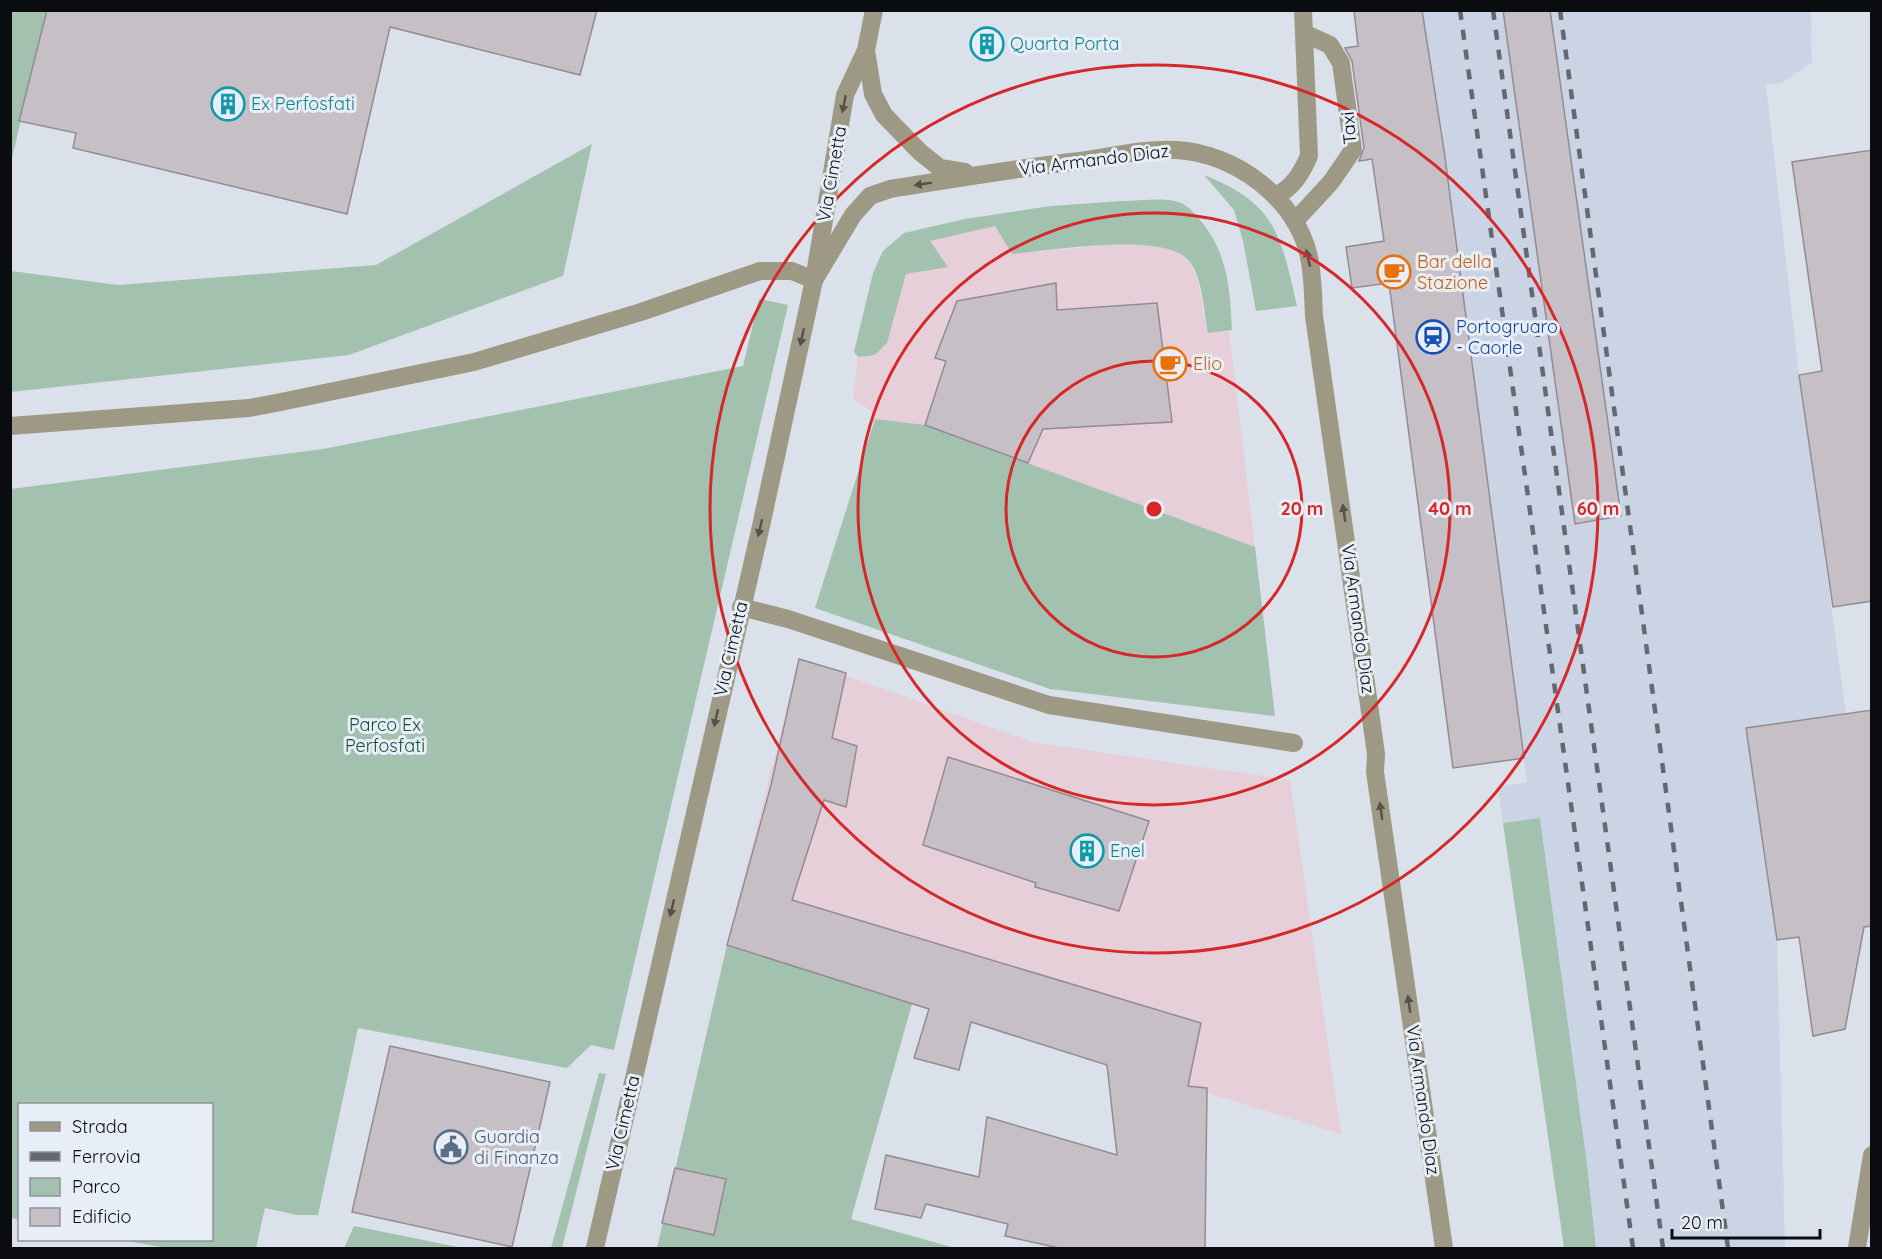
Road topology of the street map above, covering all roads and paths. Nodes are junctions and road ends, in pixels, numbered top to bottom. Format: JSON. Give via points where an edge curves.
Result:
{"nodes":[{"id":1,"x":874,"y":10,"type":"edge"},
{"id":2,"x":1303,"y":10,"type":"edge"},
{"id":3,"x":1306,"y":34,"type":"junction"},
{"id":4,"x":866,"y":50,"type":"junction"},
{"id":5,"x":981,"y":175,"type":"junction"},
{"id":6,"x":1276,"y":196,"type":"junction"},
{"id":7,"x":1295,"y":221,"type":"junction"},
{"id":8,"x":814,"y":280,"type":"junction"},
{"id":9,"x":10,"y":426,"type":"edge"},
{"id":10,"x":741,"y":607,"type":"junction"},
{"id":11,"x":1294,"y":743,"type":"dead end"},
{"id":12,"x":1872,"y":1155,"type":"edge"},
{"id":13,"x":595,"y":1248,"type":"edge"},
{"id":14,"x":1444,"y":1248,"type":"edge"},
{"id":15,"x":1857,"y":1248,"type":"edge"}],
"edges":[{"from":1,"to":4,"type":"street","name":"Via Armando Diaz"},
{"from":2,"to":3,"type":"street"},
{"from":3,"to":6,"type":"street","via":[[1309,156],[1288,189]]},
{"from":3,"to":7,"type":"street","name":"Taxi","via":[[1330,45],[1341,63],[1353,150],[1331,182]]},
{"from":4,"to":5,"type":"street","name":"Via Armando Diaz","via":[[873,94],[884,115],[940,168]]},
{"from":4,"to":8,"type":"street","name":"Via Cimetta","one_way":true,"via":[[846,96]]},
{"from":5,"to":6,"type":"street","name":"Via Armando Diaz","via":[[1174,149],[1200,153],[1240,169]]},
{"from":5,"to":8,"type":"street","name":"Via Armando Diaz","one_way":true,"via":[[890,189],[870,196],[853,215]]},
{"from":6,"to":7,"type":"street","name":"Via Armando Diaz"},
{"from":14,"to":7,"type":"street","name":"Via Armando Diaz","one_way":true,"via":[[1375,772],[1376,754],[1314,316],[1309,255]]},
{"from":8,"to":9,"type":"street","via":[[792,271],[760,272],[474,362],[267,405]]},
{"from":8,"to":10,"type":"street","name":"Via Cimetta","one_way":true},
{"from":10,"to":11,"type":"street","via":[[1049,705]]},
{"from":10,"to":13,"type":"street","name":"Via Cimetta","one_way":true},
{"from":12,"to":15,"type":"street"}]}
